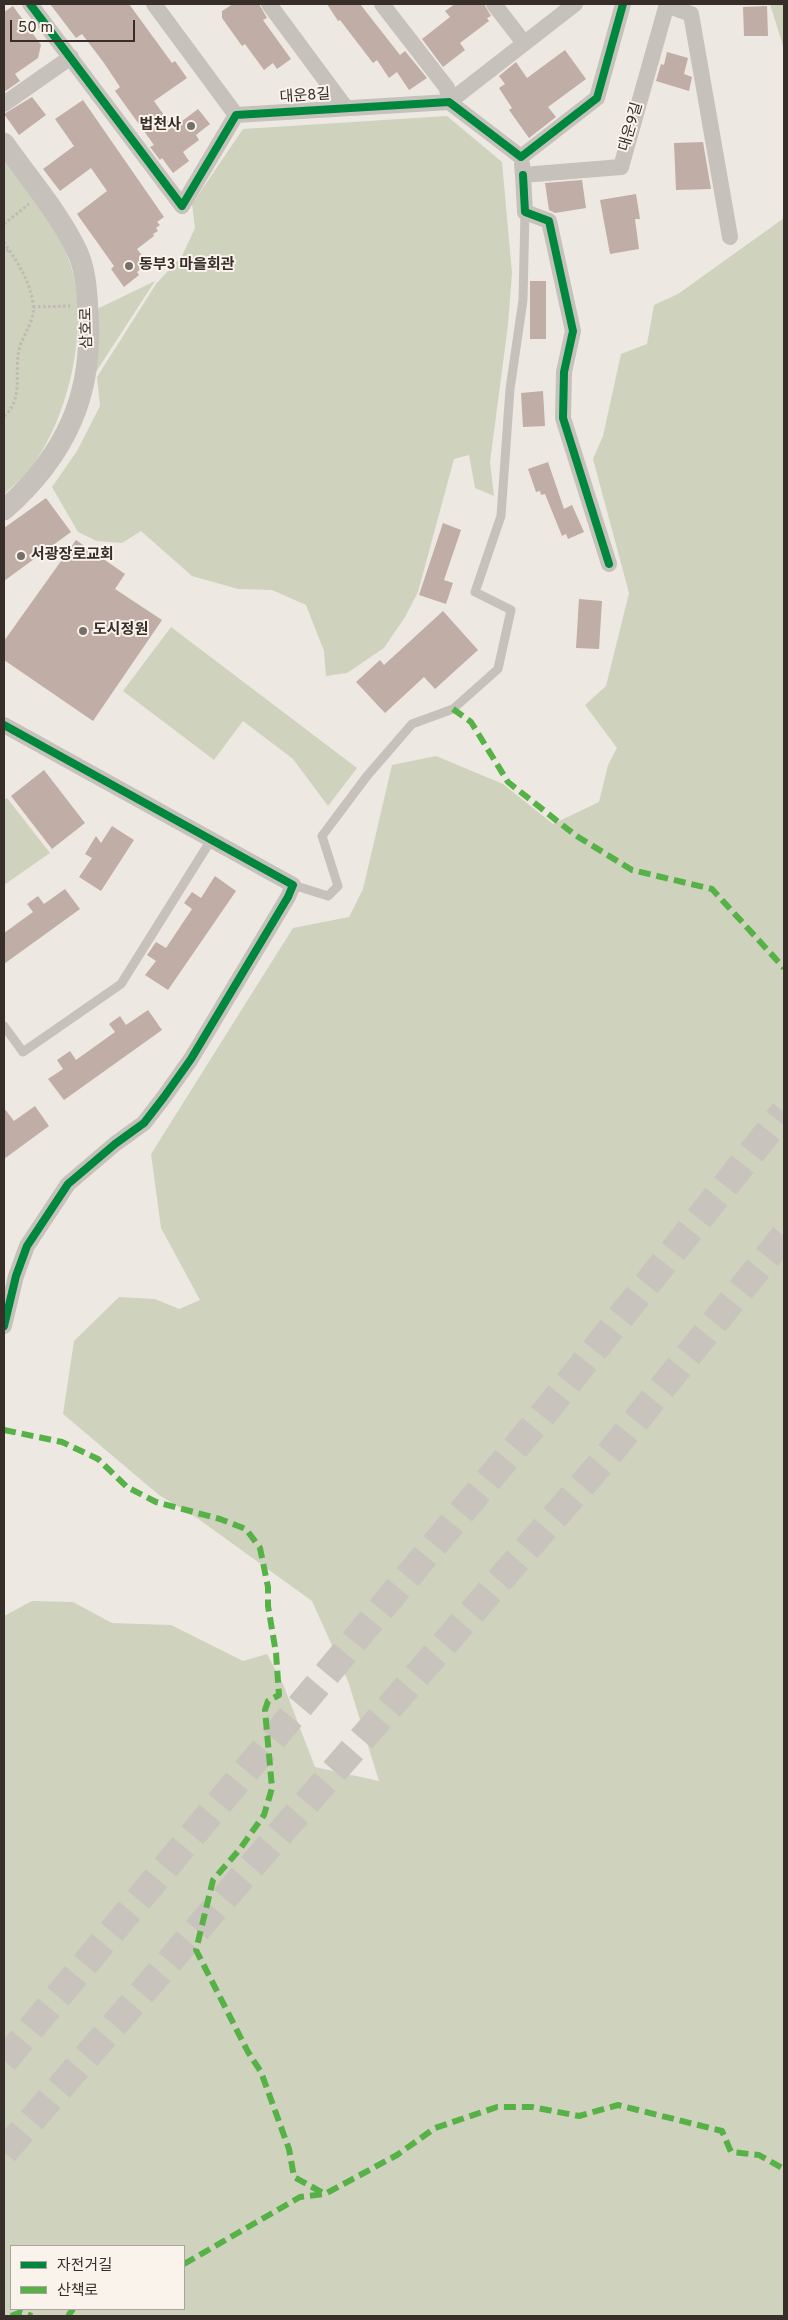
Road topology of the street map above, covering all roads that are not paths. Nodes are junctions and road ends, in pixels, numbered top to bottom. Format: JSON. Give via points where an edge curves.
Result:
{"nodes":[{"id":1,"x":30,"y":4,"type":"edge"},
{"id":2,"x":154,"y":4,"type":"edge"},
{"id":3,"x":269,"y":4,"type":"edge"},
{"id":4,"x":382,"y":4,"type":"edge"},
{"id":5,"x":494,"y":4,"type":"edge"},
{"id":6,"x":575,"y":4,"type":"edge"},
{"id":7,"x":623,"y":4,"type":"edge"},
{"id":8,"x":666,"y":4,"type":"edge"},
{"id":9,"x":524,"y":44,"type":"junction"},
{"id":10,"x":71,"y":57,"type":"junction"},
{"id":11,"x":449,"y":102,"type":"junction"},
{"id":12,"x":4,"y":104,"type":"edge"},
{"id":13,"x":346,"y":108,"type":"junction"},
{"id":14,"x":236,"y":115,"type":"junction"},
{"id":15,"x":4,"y":143,"type":"edge"},
{"id":16,"x":522,"y":157,"type":"junction"},
{"id":17,"x":523,"y":175,"type":"junction"},
{"id":18,"x":525,"y":212,"type":"junction"},
{"id":19,"x":730,"y":237,"type":"dead end"},
{"id":20,"x":4,"y":510,"type":"edge"},
{"id":21,"x":609,"y":564,"type":"dead end"},
{"id":22,"x":4,"y":725,"type":"edge"},
{"id":23,"x":211,"y":840,"type":"junction"},
{"id":24,"x":293,"y":885,"type":"junction"},
{"id":25,"x":4,"y":1026,"type":"edge"},
{"id":26,"x":4,"y":1326,"type":"edge"}],
"edges":[{"from":1,"to":10,"type":"street"},
{"from":2,"to":14,"type":"street"},
{"from":3,"to":13,"type":"street","name":"대운8길"},
{"from":4,"to":11,"type":"street","via":[[447,88]]},
{"from":5,"to":9,"type":"street"},
{"from":6,"to":9,"type":"street"},
{"from":7,"to":16,"type":"street","via":[[597,98]]},
{"from":8,"to":17,"type":"street","name":"대운9길","via":[[621,167]]},
{"from":8,"to":19,"type":"street","via":[[690,14]]},
{"from":9,"to":11,"type":"street"},
{"from":10,"to":12,"type":"street"},
{"from":10,"to":14,"type":"street","via":[[182,206]]},
{"from":11,"to":13,"type":"street","name":"대운8길"},
{"from":11,"to":16,"type":"street"},
{"from":13,"to":14,"type":"street","name":"대운8길"},
{"from":15,"to":20,"type":"street","name":"삼호로","via":[[65,229],[78,255],[85,282],[90,334],[79,405],[58,448],[32,484]]},
{"from":16,"to":17,"type":"street"},
{"from":17,"to":18,"type":"street"},
{"from":18,"to":21,"type":"street","via":[[549,221],[573,331],[564,372],[563,418]]},
{"from":18,"to":24,"type":"lane","via":[[523,300],[510,389],[501,516],[475,592],[512,610],[498,669],[453,708],[412,724],[367,776],[322,836],[338,886],[328,896]]},
{"from":22,"to":23,"type":"street"},
{"from":23,"to":24,"type":"street"},
{"from":23,"to":25,"type":"lane","via":[[121,984],[23,1052]]},
{"from":24,"to":26,"type":"street","via":[[205,1034],[164,1096],[144,1123],[68,1184],[27,1246]]}]}
